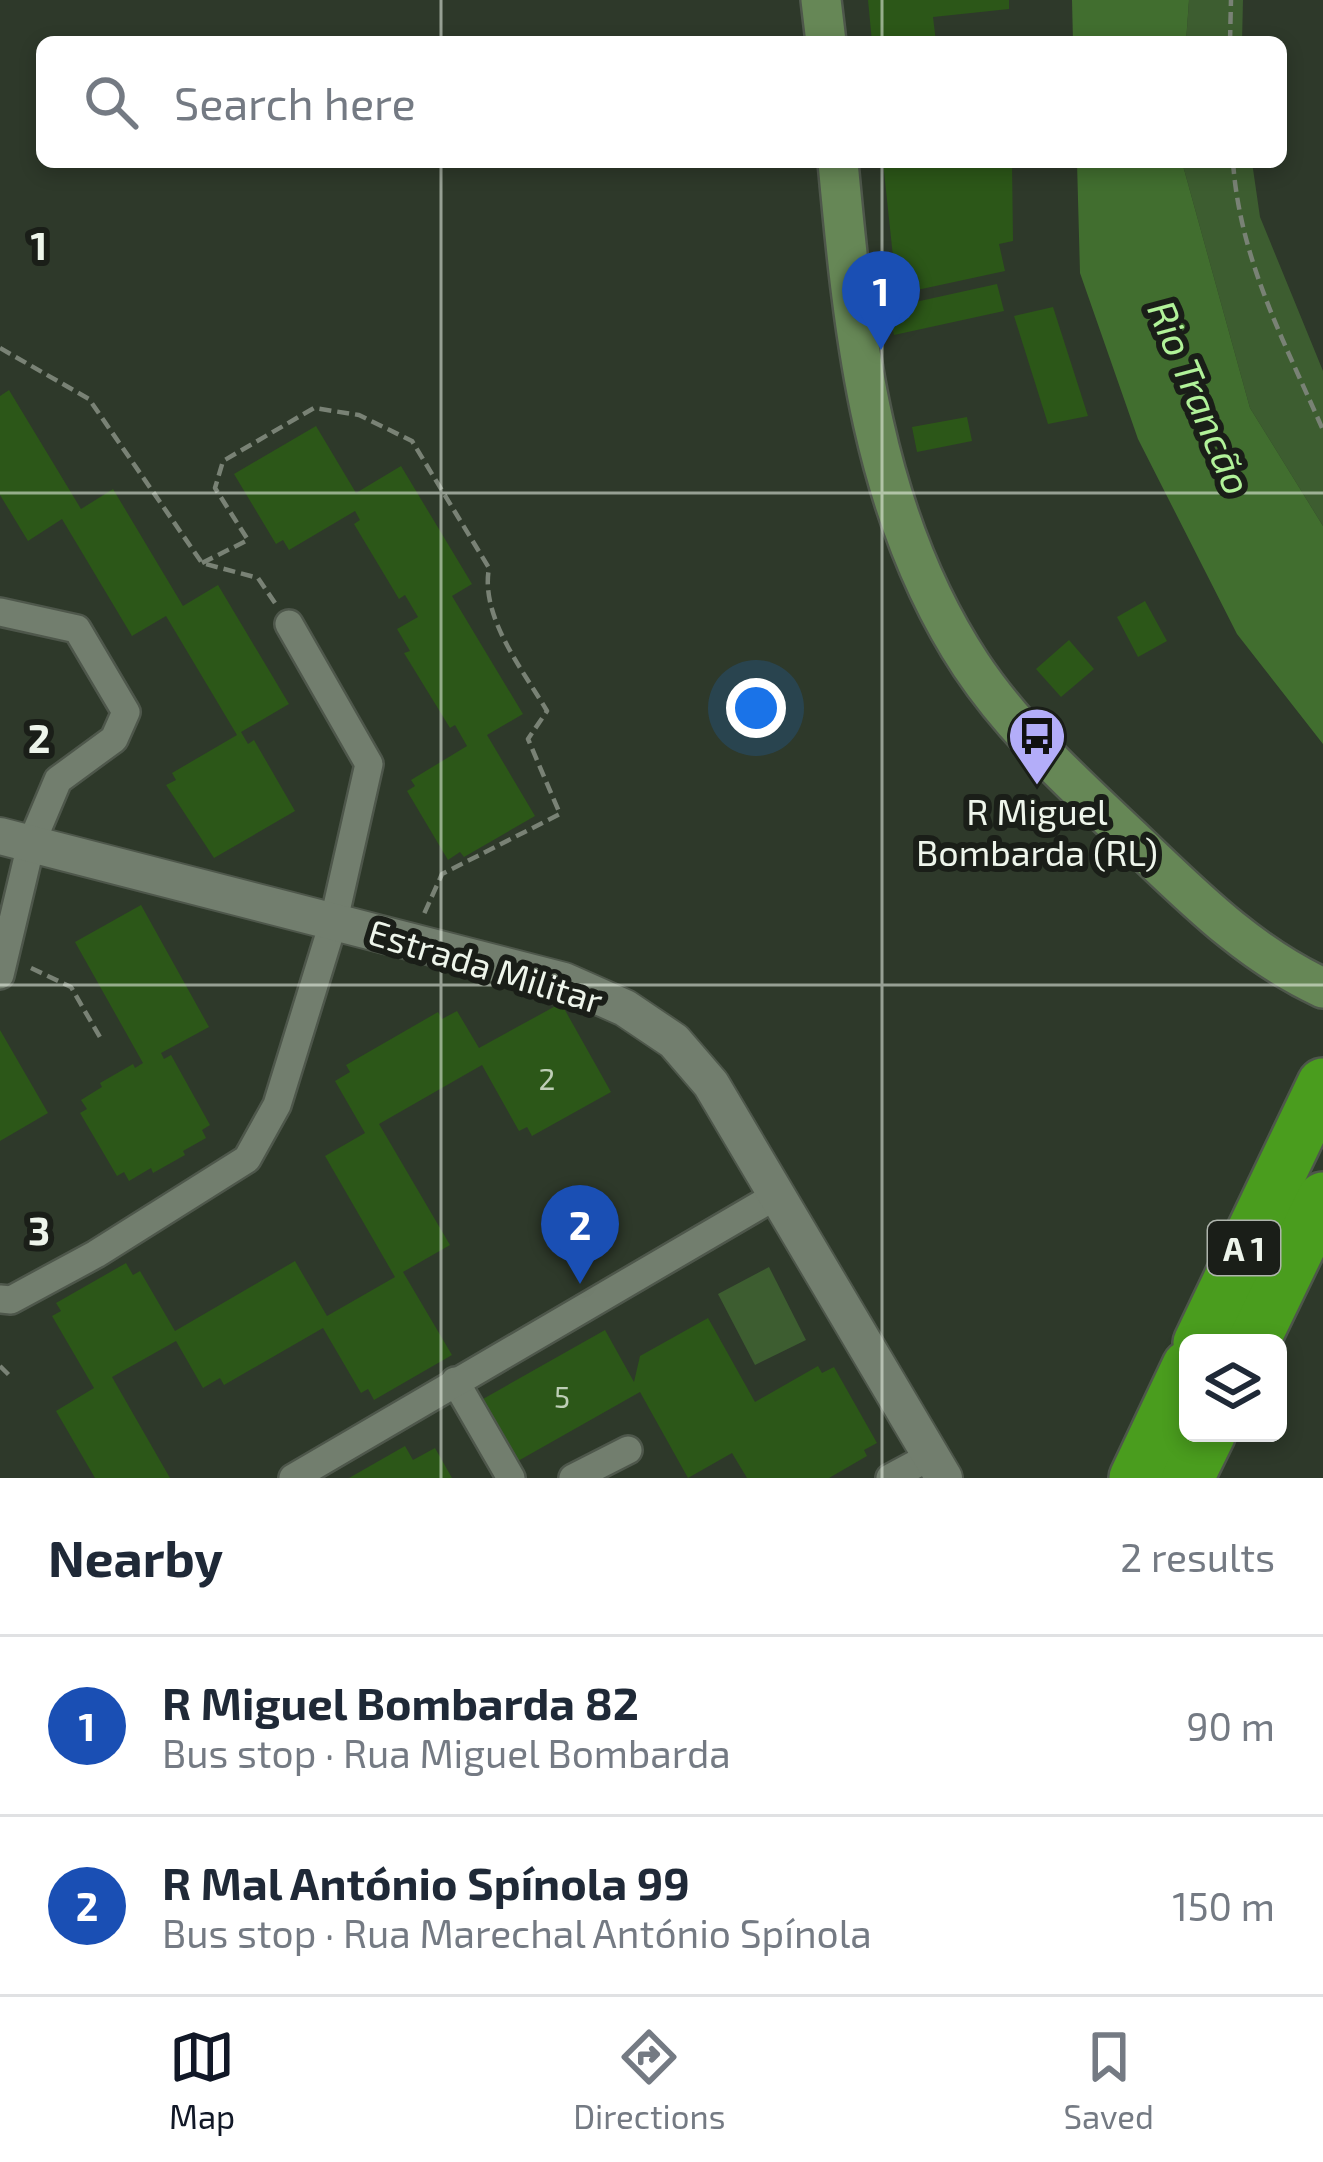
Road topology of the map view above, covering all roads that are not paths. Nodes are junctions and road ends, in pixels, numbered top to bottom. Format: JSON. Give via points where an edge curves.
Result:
{"nodes":[{"id":1,"x":821,"y":0,"type":"edge"},
{"id":2,"x":825,"y":36,"type":"edge"},
{"id":3,"x":839,"y":168,"type":"edge"},
{"id":4,"x":0,"y":612,"type":"edge"},
{"id":5,"x":290,"y":624,"type":"road end"},
{"id":6,"x":15,"y":840,"type":"edge"},
{"id":7,"x":334,"y":920,"type":"junction"},
{"id":8,"x":2,"y":965,"type":"edge"},
{"id":9,"x":1323,"y":988,"type":"edge"},
{"id":10,"x":1323,"y":1084,"type":"edge"},
{"id":11,"x":777,"y":1195,"type":"junction"},
{"id":12,"x":1323,"y":1198,"type":"edge"},
{"id":13,"x":0,"y":1299,"type":"edge"},
{"id":14,"x":1203,"y":1334,"type":"edge"},
{"id":15,"x":1257,"y":1334,"type":"edge"},
{"id":16,"x":455,"y":1382,"type":"junction"},
{"id":17,"x":1179,"y":1385,"type":"edge"},
{"id":18,"x":1206,"y":1442,"type":"edge"},
{"id":19,"x":628,"y":1450,"type":"dead end"},
{"id":20,"x":938,"y":1467,"type":"edge"},
{"id":21,"x":293,"y":1478,"type":"edge"},
{"id":22,"x":511,"y":1478,"type":"edge"},
{"id":23,"x":573,"y":1478,"type":"edge"},
{"id":24,"x":890,"y":1478,"type":"edge"},
{"id":25,"x":1135,"y":1478,"type":"edge"},
{"id":26,"x":1188,"y":1478,"type":"edge"}],
"edges":[{"from":1,"to":2,"type":"main road"},
{"from":3,"to":9,"type":"main road","via":[[871,419],[910,546],[948,628],[1015,723],[1076,786],[1236,935]]},
{"from":4,"to":6,"type":"street","via":[[77,629],[126,712],[114,739],[58,780]]},
{"from":5,"to":7,"type":"street","via":[[369,764]]},
{"from":6,"to":7,"type":"street","name":"Estrada Militar"},
{"from":6,"to":8,"type":"street"},
{"from":7,"to":11,"type":"street","name":"Estrada Militar","via":[[564,980],[625,1008],[674,1041],[711,1084]]},
{"from":7,"to":13,"type":"street","via":[[277,1105],[247,1159],[96,1254]]},
{"from":10,"to":14,"type":"highway","number":"A 1"},
{"from":11,"to":16,"type":"street"},
{"from":11,"to":20,"type":"street","name":"Estrada Militar"},
{"from":12,"to":15,"type":"highway","number":"A 1"},
{"from":16,"to":21,"type":"street"},
{"from":16,"to":22,"type":"street"},
{"from":17,"to":25,"type":"highway"},
{"from":18,"to":26,"type":"highway"},
{"from":19,"to":23,"type":"street"},
{"from":20,"to":24,"type":"street"}]}
